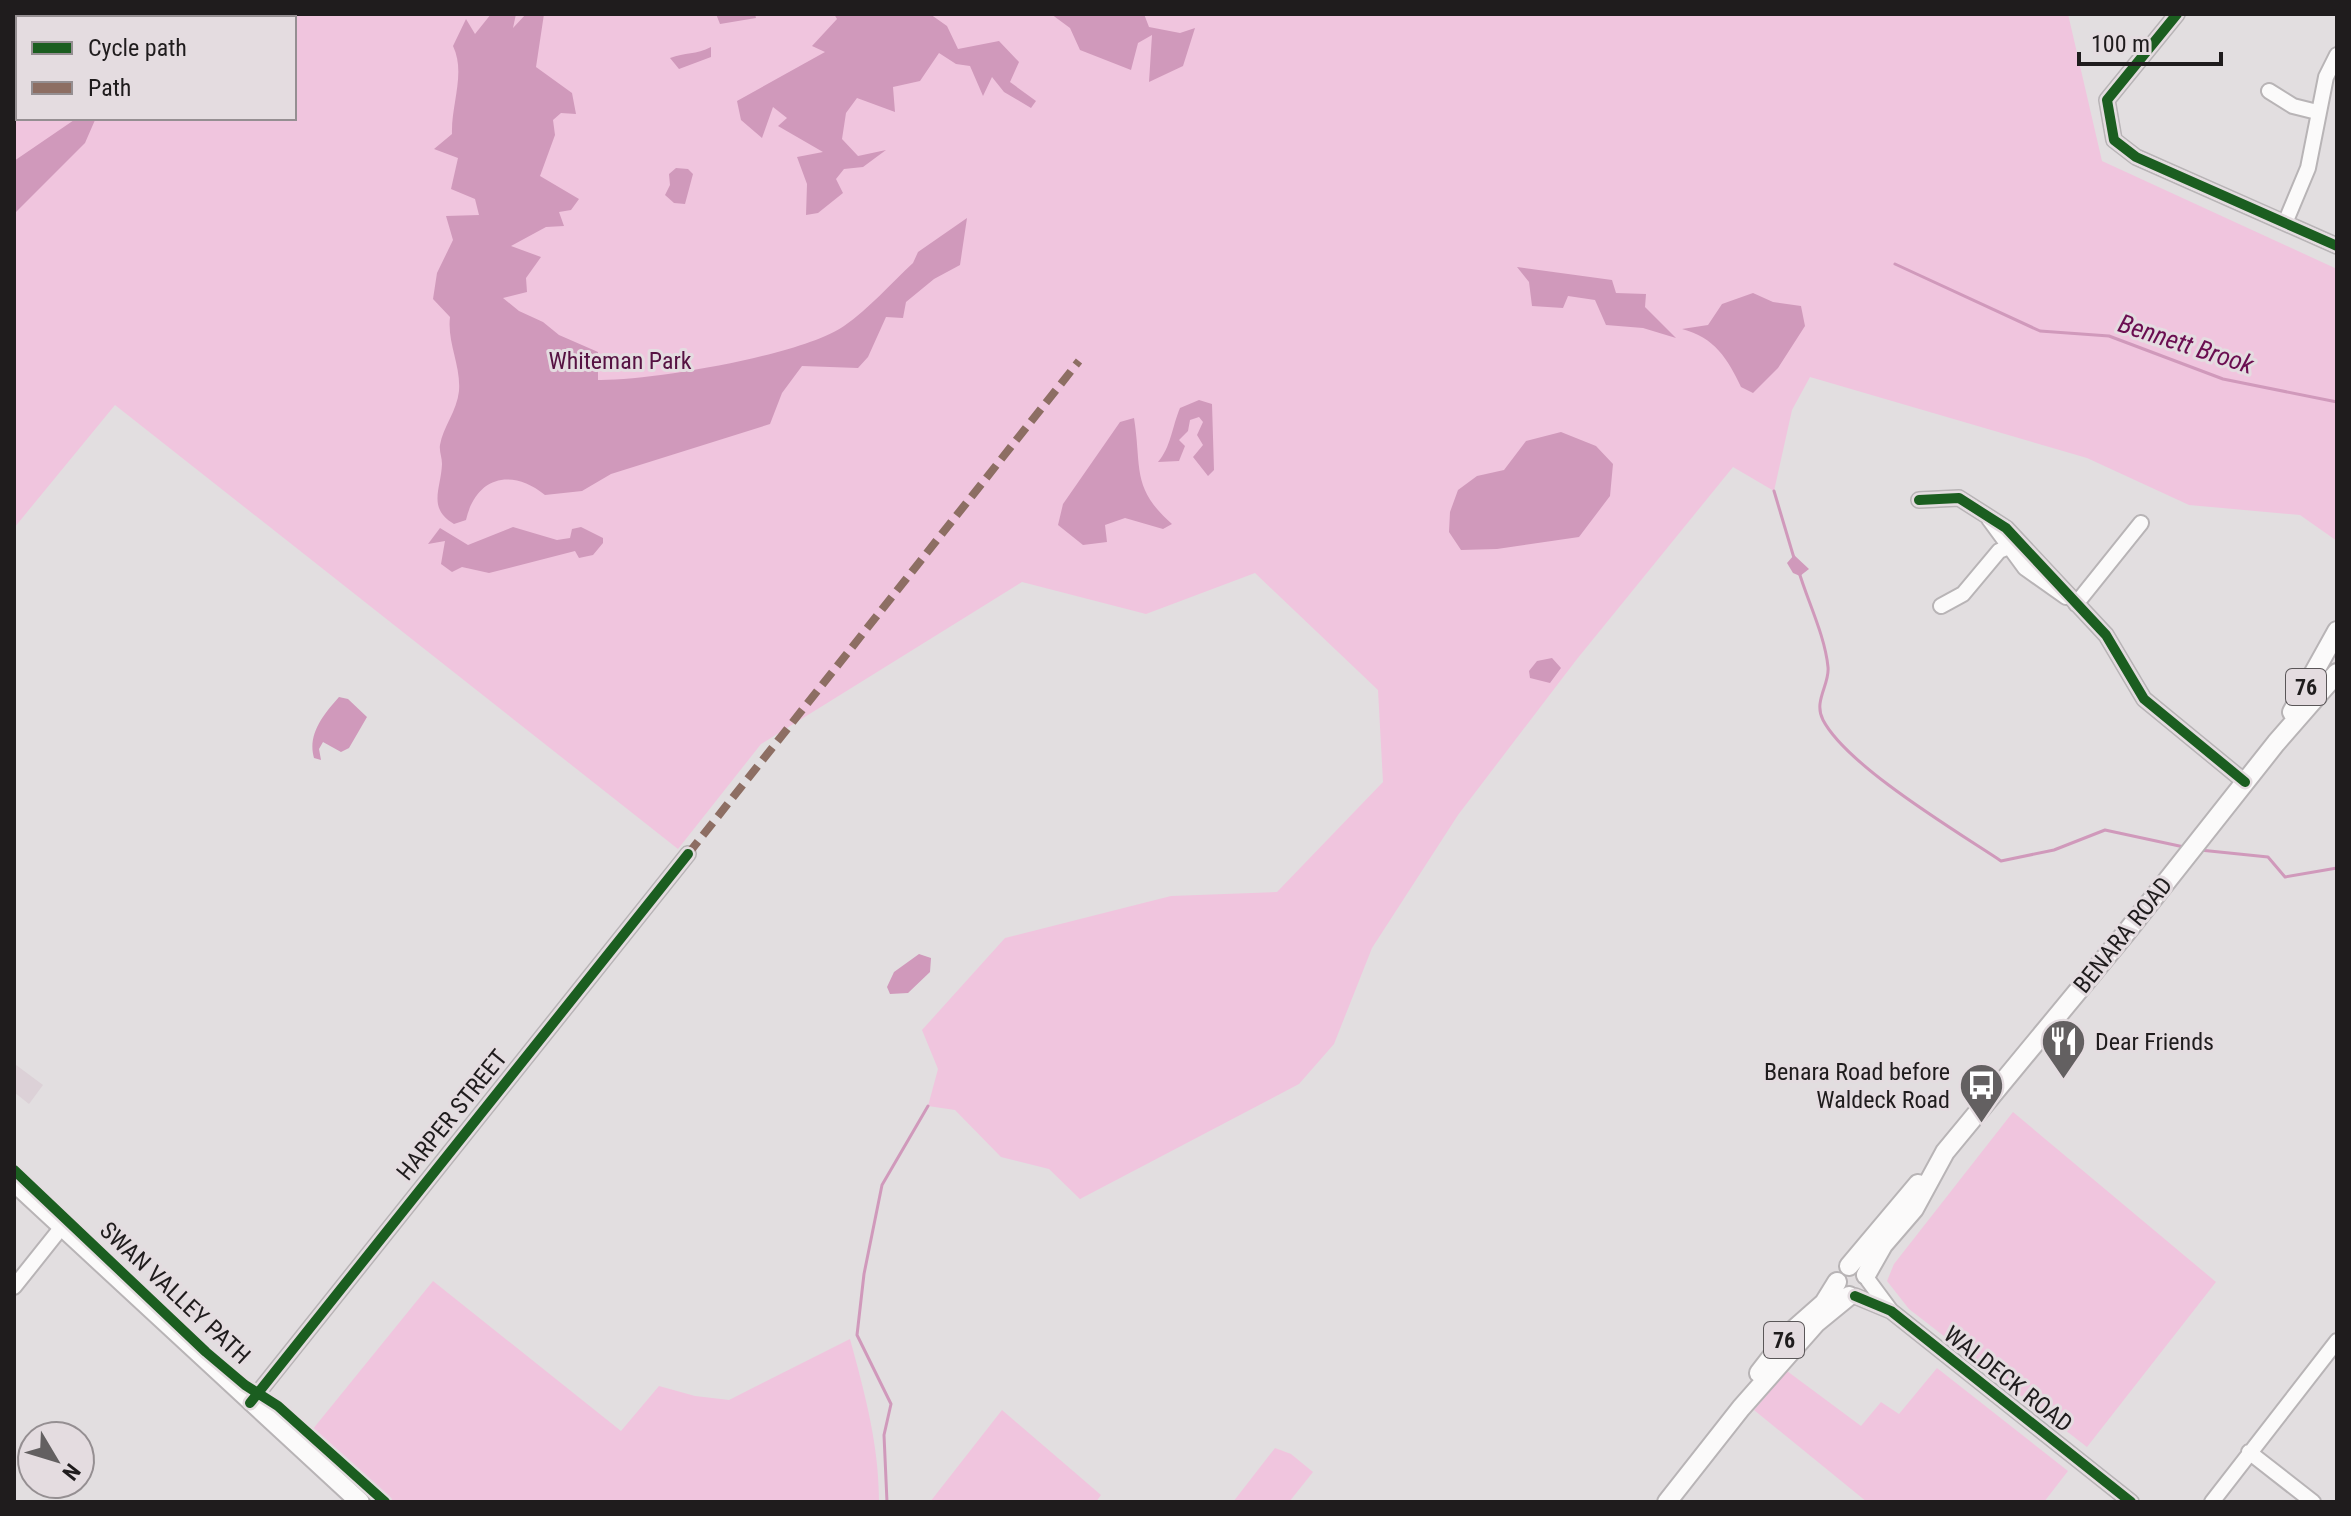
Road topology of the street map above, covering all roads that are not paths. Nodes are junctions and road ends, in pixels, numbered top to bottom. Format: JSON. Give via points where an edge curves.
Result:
{"nodes":[{"id":1,"x":2177,"y":14,"type":"edge"},
{"id":2,"x":2337,"y":55,"type":"edge"},
{"id":3,"x":2269,"y":91,"type":"dead end"},
{"id":4,"x":2317,"y":112,"type":"junction"},
{"id":5,"x":2285,"y":223,"type":"junction"},
{"id":6,"x":2337,"y":246,"type":"edge"},
{"id":7,"x":1919,"y":500,"type":"dead end"},
{"id":8,"x":2141,"y":523,"type":"dead end"},
{"id":9,"x":2014,"y":545,"type":"junction"},
{"id":10,"x":2076,"y":604,"type":"junction"},
{"id":11,"x":1941,"y":606,"type":"dead end"},
{"id":12,"x":2337,"y":631,"type":"edge"},
{"id":13,"x":2337,"y":673,"type":"edge"},
{"id":14,"x":2276,"y":743,"type":"junction"},
{"id":15,"x":2245,"y":782,"type":"junction"},
{"id":16,"x":688,"y":854,"type":"dead end"},
{"id":17,"x":1940,"y":1163,"type":"junction"},
{"id":18,"x":14,"y":1182,"type":"edge"},
{"id":19,"x":61,"y":1228,"type":"junction"},
{"id":20,"x":1849,"y":1266,"type":"junction"},
{"id":21,"x":1867,"y":1277,"type":"junction"},
{"id":22,"x":14,"y":1287,"type":"edge"},
{"id":23,"x":1847,"y":1291,"type":"junction"},
{"id":24,"x":1891,"y":1311,"type":"junction"},
{"id":25,"x":2337,"y":1341,"type":"edge"},
{"id":26,"x":250,"y":1403,"type":"junction"},
{"id":27,"x":2249,"y":1452,"type":"junction"},
{"id":28,"x":360,"y":1502,"type":"edge"},
{"id":29,"x":1667,"y":1502,"type":"edge"},
{"id":30,"x":2131,"y":1502,"type":"edge"},
{"id":31,"x":2212,"y":1502,"type":"edge"},
{"id":32,"x":2313,"y":1502,"type":"edge"}],
"edges":[{"from":1,"to":5,"type":"street","via":[[2107,100],[2114,140],[2136,157]]},
{"from":2,"to":4,"type":"street"},
{"from":3,"to":4,"type":"street","via":[[2293,106]]},
{"from":4,"to":5,"type":"street","via":[[2308,168]]},
{"from":5,"to":6,"type":"street"},
{"from":7,"to":9,"type":"street","via":[[1959,498]]},
{"from":8,"to":10,"type":"street"},
{"from":9,"to":10,"type":"street","via":[[2025,568]]},
{"from":9,"to":11,"type":"street","via":[[1999,551],[1963,594]]},
{"from":10,"to":15,"type":"street","via":[[2106,635],[2144,699]]},
{"from":12,"to":14,"type":"main road","name":"BENARA ROAD","number":"76"},
{"from":13,"to":14,"type":"main road","name":"BENARA ROAD","number":"76"},
{"from":14,"to":15,"type":"main road","name":"BENARA ROAD","number":"76"},
{"from":15,"to":17,"type":"main road","name":"BENARA ROAD","number":"76"},
{"from":16,"to":26,"type":"street","name":"HARPER STREET"},
{"from":17,"to":20,"type":"main road","name":"BENARA ROAD","number":"76"},
{"from":17,"to":21,"type":"main road","name":"BENARA ROAD","number":"76"},
{"from":18,"to":19,"type":"main road"},
{"from":19,"to":22,"type":"street"},
{"from":19,"to":26,"type":"main road"},
{"from":20,"to":21,"type":"main road","via":[[1861,1268]]},
{"from":20,"to":23,"type":"main road","number":"76","via":[[1839,1274]]},
{"from":21,"to":23,"type":"main road","number":"76","via":[[1866,1289]]},
{"from":21,"to":24,"type":"street","name":"WALDECK ROAD"},
{"from":23,"to":24,"type":"street","name":"WALDECK ROAD"},
{"from":23,"to":29,"type":"main road","number":"76","via":[[1772,1353],[1741,1408]]},
{"from":24,"to":30,"type":"street","name":"WALDECK ROAD"},
{"from":25,"to":27,"type":"street"},
{"from":26,"to":28,"type":"main road"},
{"from":27,"to":31,"type":"street"},
{"from":27,"to":32,"type":"street"}]}
